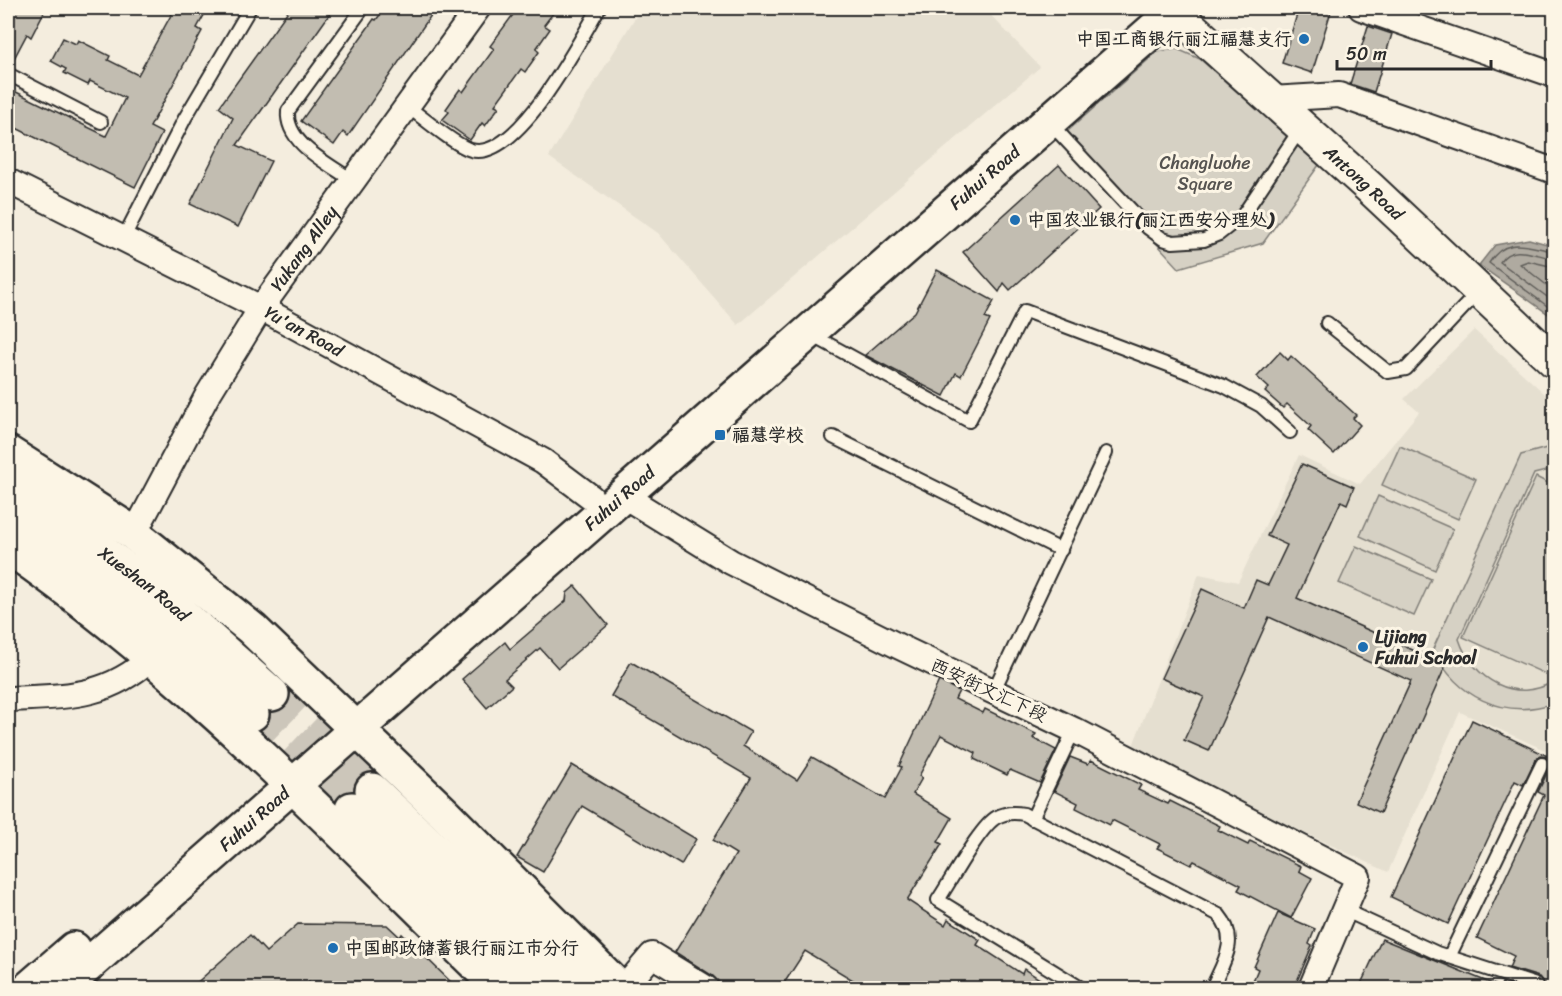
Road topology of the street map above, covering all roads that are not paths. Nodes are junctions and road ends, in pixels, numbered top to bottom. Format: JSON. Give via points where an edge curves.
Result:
{"nodes":[{"id":1,"x":250,"y":8,"type":"edge"},
{"id":2,"x":363,"y":8,"type":"edge"},
{"id":3,"x":478,"y":8,"type":"edge"},
{"id":4,"x":599,"y":8,"type":"edge"},
{"id":5,"x":1167,"y":8,"type":"edge"},
{"id":6,"x":1361,"y":8,"type":"edge"},
{"id":7,"x":8,"y":74,"type":"edge"},
{"id":8,"x":1554,"y":75,"type":"edge"},
{"id":9,"x":1271,"y":99,"type":"junction"},
{"id":10,"x":407,"y":106,"type":"junction"},
{"id":11,"x":101,"y":122,"type":"dead end"},
{"id":12,"x":1049,"y":122,"type":"junction"},
{"id":13,"x":1302,"y":127,"type":"junction"},
{"id":14,"x":1554,"y":171,"type":"edge"},
{"id":15,"x":8,"y":181,"type":"edge"},
{"id":16,"x":353,"y":181,"type":"junction"},
{"id":17,"x":123,"y":239,"type":"junction"},
{"id":18,"x":1479,"y":291,"type":"junction"},
{"id":19,"x":261,"y":308,"type":"junction"},
{"id":20,"x":1328,"y":323,"type":"dead end"},
{"id":21,"x":809,"y":333,"type":"junction"},
{"id":22,"x":1554,"y":360,"type":"edge"},
{"id":23,"x":1290,"y":432,"type":"dead end"},
{"id":24,"x":833,"y":437,"type":"dead end"},
{"id":25,"x":8,"y":453,"type":"edge"},
{"id":26,"x":1106,"y":453,"type":"dead end"},
{"id":27,"x":8,"y":482,"type":"edge"},
{"id":28,"x":624,"y":496,"type":"junction"},
{"id":29,"x":591,"y":497,"type":"junction"},
{"id":30,"x":8,"y":520,"type":"edge"},
{"id":31,"x":134,"y":534,"type":"junction"},
{"id":32,"x":8,"y":547,"type":"edge"},
{"id":33,"x":1061,"y":550,"type":"junction"},
{"id":34,"x":151,"y":658,"type":"junction"},
{"id":35,"x":993,"y":692,"type":"junction"},
{"id":36,"x":8,"y":699,"type":"edge"},
{"id":37,"x":350,"y":723,"type":"junction"},
{"id":38,"x":1074,"y":730,"type":"junction"},
{"id":39,"x":1542,"y":764,"type":"dead end"},
{"id":40,"x":285,"y":779,"type":"junction"},
{"id":41,"x":1032,"y":819,"type":"junction"},
{"id":42,"x":1344,"y":910,"type":"junction"},
{"id":43,"x":1449,"y":957,"type":"junction"},
{"id":44,"x":1536,"y":985,"type":"dead end"},
{"id":45,"x":29,"y":988,"type":"edge"},
{"id":46,"x":62,"y":988,"type":"edge"},
{"id":47,"x":500,"y":988,"type":"edge"},
{"id":48,"x":537,"y":988,"type":"edge"},
{"id":49,"x":581,"y":988,"type":"edge"},
{"id":50,"x":620,"y":988,"type":"edge"},
{"id":51,"x":624,"y":988,"type":"edge"},
{"id":52,"x":705,"y":988,"type":"edge"},
{"id":53,"x":1082,"y":988,"type":"edge"},
{"id":54,"x":1212,"y":988,"type":"edge"},
{"id":55,"x":1311,"y":988,"type":"edge"}],
"edges":[{"from":1,"to":17,"type":"lane","via":[[185,118]]},
{"from":2,"to":16,"type":"lane","via":[[288,111],[296,139]]},
{"from":3,"to":10,"type":"street","name":"Yukang Alley"},
{"from":4,"to":10,"type":"lane","via":[[548,91],[506,142],[492,149],[468,150]]},
{"from":5,"to":9,"type":"street","name":"Antong Road"},
{"from":5,"to":12,"type":"main road","name":"Fuhui Road"},
{"from":5,"to":29,"type":"main road","name":"Fuhui Road"},
{"from":6,"to":8,"type":"street"},
{"from":7,"to":11,"type":"lane"},
{"from":9,"to":13,"type":"street","name":"Antong Road"},
{"from":9,"to":14,"type":"street","via":[[1339,95]]},
{"from":10,"to":16,"type":"street","name":"Yukang Alley"},
{"from":12,"to":13,"type":"lane","via":[[1148,228],[1173,242],[1204,240],[1232,226]]},
{"from":12,"to":21,"type":"main road","name":"Fuhui Road"},
{"from":13,"to":18,"type":"street","name":"Antong Road"},
{"from":15,"to":17,"type":"street","name":"Yu'an Road"},
{"from":16,"to":19,"type":"street","name":"Yukang Alley"},
{"from":17,"to":19,"type":"street","name":"Yu'an Road"},
{"from":18,"to":20,"type":"lane","via":[[1406,369],[1388,372]]},
{"from":18,"to":22,"type":"street","name":"Antong Road"},
{"from":19,"to":29,"type":"street","name":"Yu'an Road","via":[[543,461]]},
{"from":19,"to":31,"type":"street","name":"Yukang Alley","via":[[207,396]]},
{"from":21,"to":23,"type":"lane","via":[[969,422],[1025,311],[1224,386],[1261,406]]},
{"from":21,"to":28,"type":"main road","name":"Fuhui Road"},
{"from":24,"to":33,"type":"lane"},
{"from":25,"to":31,"type":"main road"},
{"from":26,"to":33,"type":"lane"},
{"from":27,"to":30,"type":"main road","name":"Xueshan Road","via":[[156,591],[262,704],[190,655],[97,580]]},
{"from":28,"to":35,"type":"street","name":"西安街文汇下段","via":[[731,562]]},
{"from":28,"to":37,"type":"main road","name":"Fuhui Road"},
{"from":29,"to":37,"type":"main road","name":"Fuhui Road"},
{"from":31,"to":37,"type":"main road","via":[[252,629]]},
{"from":32,"to":34,"type":"main road"},
{"from":33,"to":35,"type":"lane"},
{"from":34,"to":36,"type":"street","via":[[100,691]]},
{"from":34,"to":40,"type":"main road"},
{"from":35,"to":38,"type":"street","name":"西安街文汇下段"},
{"from":37,"to":40,"type":"main road","name":"Fuhui Road"},
{"from":37,"to":50,"type":"main road"},
{"from":38,"to":41,"type":"lane"},
{"from":38,"to":42,"type":"street","name":"西安街文汇下段","via":[[1358,877]]},
{"from":39,"to":43,"type":"lane"},
{"from":40,"to":45,"type":"main road","name":"Fuhui Road"},
{"from":40,"to":46,"type":"main road","name":"Fuhui Road"},
{"from":40,"to":47,"type":"main road"},
{"from":41,"to":53,"type":"lane","via":[[1005,813],[992,820],[938,900]]},
{"from":41,"to":54,"type":"lane","via":[[1219,915],[1231,942]]},
{"from":42,"to":43,"type":"lane"},
{"from":42,"to":55,"type":"street"},
{"from":43,"to":44,"type":"lane"},
{"from":48,"to":49,"type":"main road","via":[[362,799]]},
{"from":51,"to":52,"type":"street","via":[[652,955]]}]}
